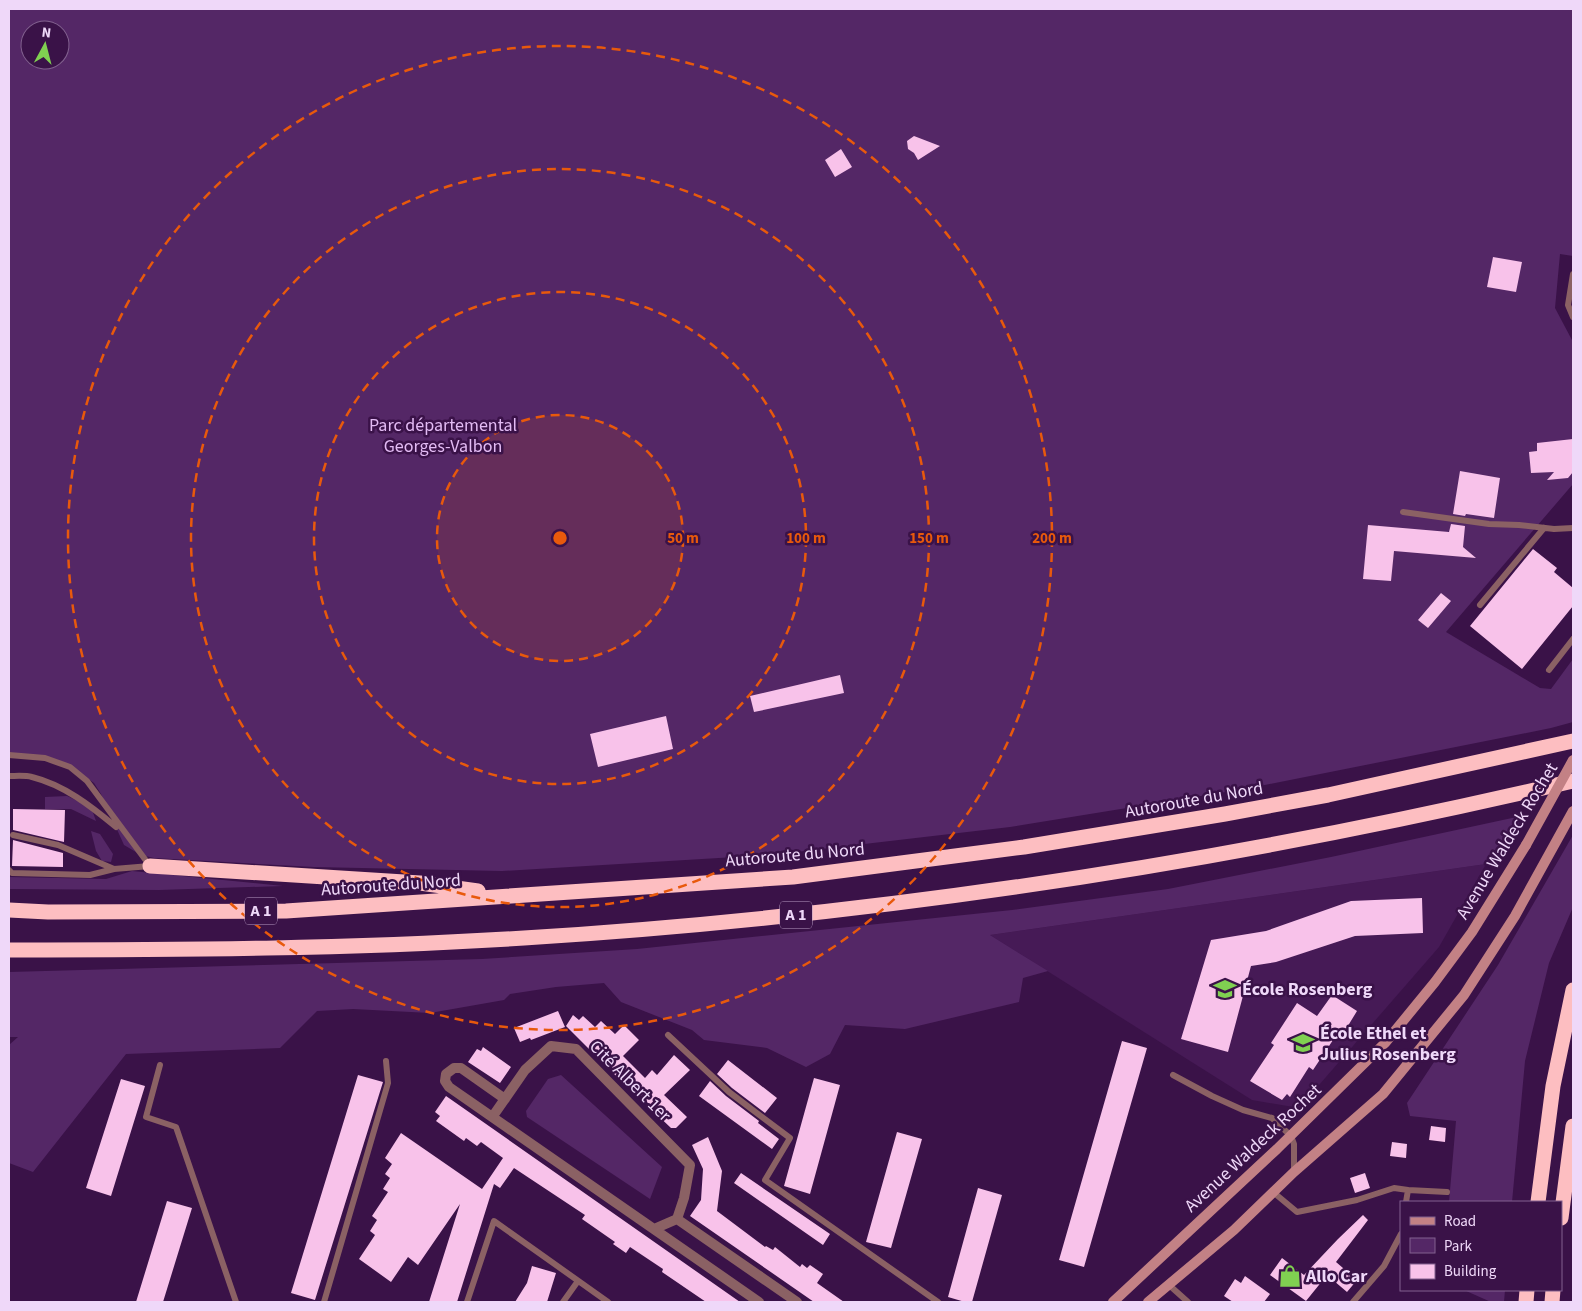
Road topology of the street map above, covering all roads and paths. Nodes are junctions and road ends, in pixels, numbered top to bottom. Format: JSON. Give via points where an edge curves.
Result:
{"nodes":[{"id":1,"x":1573,"y":274,"type":"edge"},
{"id":2,"x":1573,"y":318,"type":"edge"},
{"id":3,"x":1402,"y":512,"type":"dead end"},
{"id":4,"x":1544,"y":528,"type":"junction"},
{"id":5,"x":1573,"y":528,"type":"edge"},
{"id":6,"x":1480,"y":605,"type":"dead end"},
{"id":7,"x":1573,"y":639,"type":"edge"},
{"id":8,"x":1549,"y":670,"type":"dead end"},
{"id":9,"x":1573,"y":741,"type":"edge"},
{"id":10,"x":9,"y":755,"type":"edge"},
{"id":11,"x":1573,"y":760,"type":"edge"},
{"id":12,"x":9,"y":776,"type":"edge"},
{"id":13,"x":1573,"y":781,"type":"edge"},
{"id":14,"x":1573,"y":811,"type":"edge"},
{"id":15,"x":125,"y":834,"type":"junction"},
{"id":16,"x":13,"y":835,"type":"dead end"},
{"id":17,"x":150,"y":866,"type":"junction"},
{"id":18,"x":9,"y":870,"type":"edge"},
{"id":19,"x":114,"y":870,"type":"junction"},
{"id":20,"x":512,"y":895,"type":"junction"},
{"id":21,"x":9,"y":910,"type":"edge"},
{"id":22,"x":9,"y":950,"type":"edge"},
{"id":23,"x":1573,"y":990,"type":"edge"},
{"id":24,"x":668,"y":1035,"type":"dead end"},
{"id":25,"x":386,"y":1062,"type":"dead end"},
{"id":26,"x":160,"y":1065,"type":"dead end"},
{"id":27,"x":1172,"y":1075,"type":"dead end"},
{"id":28,"x":505,"y":1099,"type":"junction"},
{"id":29,"x":493,"y":1116,"type":"junction"},
{"id":30,"x":1573,"y":1126,"type":"edge"},
{"id":31,"x":1291,"y":1136,"type":"junction"},
{"id":32,"x":1294,"y":1172,"type":"junction"},
{"id":33,"x":1408,"y":1190,"type":"junction"},
{"id":34,"x":1273,"y":1192,"type":"junction"},
{"id":35,"x":1448,"y":1192,"type":"dead end"},
{"id":36,"x":1406,"y":1201,"type":"edge"},
{"id":37,"x":1538,"y":1201,"type":"edge"},
{"id":38,"x":1562,"y":1210,"type":"edge"},
{"id":39,"x":677,"y":1218,"type":"junction"},
{"id":40,"x":654,"y":1229,"type":"junction"},
{"id":41,"x":1400,"y":1236,"type":"edge"},
{"id":42,"x":578,"y":1281,"type":"junction"},
{"id":43,"x":1169,"y":1285,"type":"junction"},
{"id":44,"x":236,"y":1302,"type":"edge"},
{"id":45,"x":324,"y":1302,"type":"edge"},
{"id":46,"x":467,"y":1302,"type":"edge"},
{"id":47,"x":563,"y":1302,"type":"edge"},
{"id":48,"x":608,"y":1302,"type":"edge"},
{"id":49,"x":758,"y":1302,"type":"edge"},
{"id":50,"x":797,"y":1302,"type":"edge"},
{"id":51,"x":938,"y":1302,"type":"edge"},
{"id":52,"x":1112,"y":1302,"type":"edge"},
{"id":53,"x":1148,"y":1302,"type":"edge"},
{"id":54,"x":1188,"y":1302,"type":"edge"},
{"id":55,"x":1354,"y":1302,"type":"edge"}],
"edges":[{"from":1,"to":2,"type":"lane","via":[[1568,305]]},
{"from":3,"to":4,"type":"lane"},
{"from":4,"to":5,"type":"lane"},
{"from":4,"to":6,"type":"lane"},
{"from":7,"to":8,"type":"lane"},
{"from":9,"to":20,"type":"highway","name":"Autoroute du Nord","number":"A 1","via":[[1328,795],[1024,847],[793,877]]},
{"from":10,"to":15,"type":"lane","via":[[45,758],[70,767],[87,781]]},
{"from":11,"to":31,"type":"main road","name":"Avenue Waldeck Rochet","bridge":true,"via":[[1526,845],[1472,932],[1435,982],[1385,1044]]},
{"from":12,"to":15,"type":"lane","via":[[30,776],[50,782],[88,804]]},
{"from":13,"to":22,"type":"highway","number":"A 1","via":[[1464,806],[1199,858],[937,898],[792,915],[605,933],[423,943],[284,948]]},
{"from":14,"to":32,"type":"main road","via":[[1515,916],[1464,995],[1383,1094]]},
{"from":15,"to":17,"type":"lane"},
{"from":16,"to":19,"type":"lane","via":[[58,845]]},
{"from":17,"to":19,"type":"lane"},
{"from":17,"to":20,"type":"highway","via":[[420,883]]},
{"from":18,"to":19,"type":"lane","via":[[12,873],[90,875]]},
{"from":20,"to":21,"type":"highway","name":"Autoroute du Nord","number":"A 1","via":[[286,911]]},
{"from":23,"to":37,"type":"highway","via":[[1553,1086]]},
{"from":24,"to":51,"type":"lane","via":[[729,1092],[790,1138],[765,1180]]},
{"from":25,"to":45,"type":"lane","via":[[388,1083]]},
{"from":26,"to":44,"type":"lane","via":[[146,1118],[176,1127]]},
{"from":27,"to":31,"type":"lane","via":[[1243,1110],[1272,1118]]},
{"from":28,"to":29,"type":"street","name":"Cité Albert 1er"},
{"from":28,"to":29,"type":"street","via":[[460,1068],[446,1074],[445,1081],[449,1086]]},
{"from":28,"to":39,"type":"street","name":"Cité Albert 1er","via":[[525,1070],[551,1046],[576,1049],[690,1165]]},
{"from":29,"to":40,"type":"street"},
{"from":30,"to":38,"type":"highway"},
{"from":31,"to":32,"type":"lane"},
{"from":31,"to":52,"type":"main road","name":"Avenue Waldeck Rochet"},
{"from":32,"to":34,"type":"main road"},
{"from":33,"to":34,"type":"lane","via":[[1394,1188],[1357,1200],[1297,1212]]},
{"from":33,"to":35,"type":"lane"},
{"from":33,"to":36,"type":"lane"},
{"from":34,"to":43,"type":"main road"},
{"from":39,"to":40,"type":"street"},
{"from":39,"to":50,"type":"street"},
{"from":40,"to":49,"type":"street"},
{"from":41,"to":55,"type":"lane","via":[[1384,1266]]},
{"from":42,"to":46,"type":"lane","via":[[494,1221]]},
{"from":42,"to":47,"type":"lane"},
{"from":42,"to":48,"type":"lane"},
{"from":43,"to":53,"type":"main road"},
{"from":43,"to":54,"type":"lane"}]}
